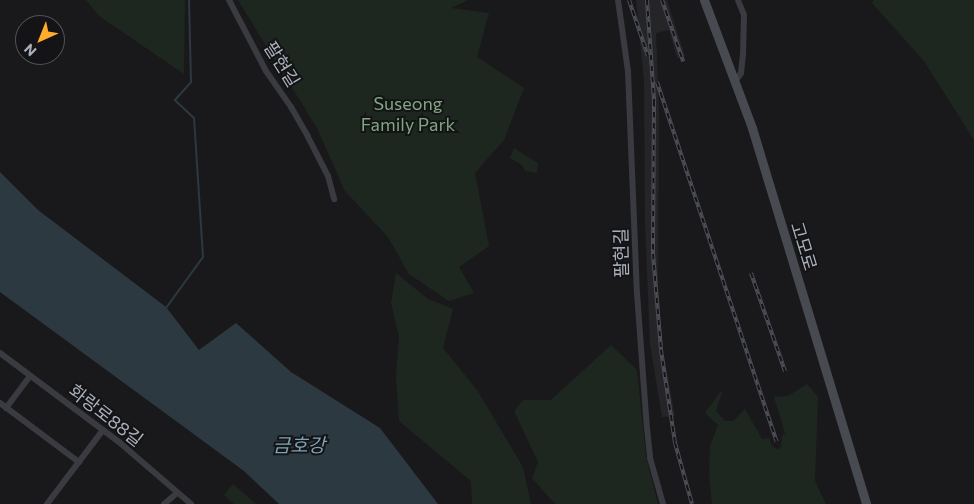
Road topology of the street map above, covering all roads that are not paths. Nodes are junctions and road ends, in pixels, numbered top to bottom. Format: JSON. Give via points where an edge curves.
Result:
{"nodes":[{"id":1,"x":229,"y":0,"type":"edge"},
{"id":2,"x":618,"y":0,"type":"edge"},
{"id":3,"x":704,"y":0,"type":"edge"},
{"id":4,"x":738,"y":0,"type":"edge"},
{"id":5,"x":735,"y":82,"type":"junction"},
{"id":6,"x":334,"y":199,"type":"dead end"},
{"id":7,"x":0,"y":354,"type":"edge"},
{"id":8,"x":30,"y":376,"type":"junction"},
{"id":9,"x":0,"y":403,"type":"edge"},
{"id":10,"x":6,"y":408,"type":"junction"},
{"id":11,"x":103,"y":430,"type":"junction"},
{"id":12,"x":79,"y":462,"type":"junction"},
{"id":13,"x":178,"y":492,"type":"junction"},
{"id":14,"x":48,"y":504,"type":"edge"},
{"id":15,"x":164,"y":504,"type":"edge"},
{"id":16,"x":191,"y":504,"type":"edge"},
{"id":17,"x":663,"y":504,"type":"edge"},
{"id":18,"x":866,"y":504,"type":"edge"}],
"edges":[{"from":1,"to":6,"type":"street","name":"팔현길","via":[[266,71],[308,137],[328,176]]},
{"from":2,"to":17,"type":"street","name":"팔현길","via":[[628,71],[637,292],[647,428],[650,458]]},
{"from":3,"to":5,"type":"main road","name":"고모로"},
{"from":4,"to":5,"type":"street","via":[[744,15],[743,55],[741,73]]},
{"from":5,"to":18,"type":"main road","name":"고모로"},
{"from":7,"to":8,"type":"street","name":"화랑로88길"},
{"from":8,"to":10,"type":"street"},
{"from":8,"to":11,"type":"street","name":"화랑로88길"},
{"from":9,"to":10,"type":"street"},
{"from":10,"to":12,"type":"street"},
{"from":11,"to":12,"type":"street"},
{"from":11,"to":13,"type":"street","name":"화랑로88길"},
{"from":12,"to":14,"type":"street"},
{"from":13,"to":15,"type":"street"},
{"from":13,"to":16,"type":"street","name":"화랑로88길"}]}
